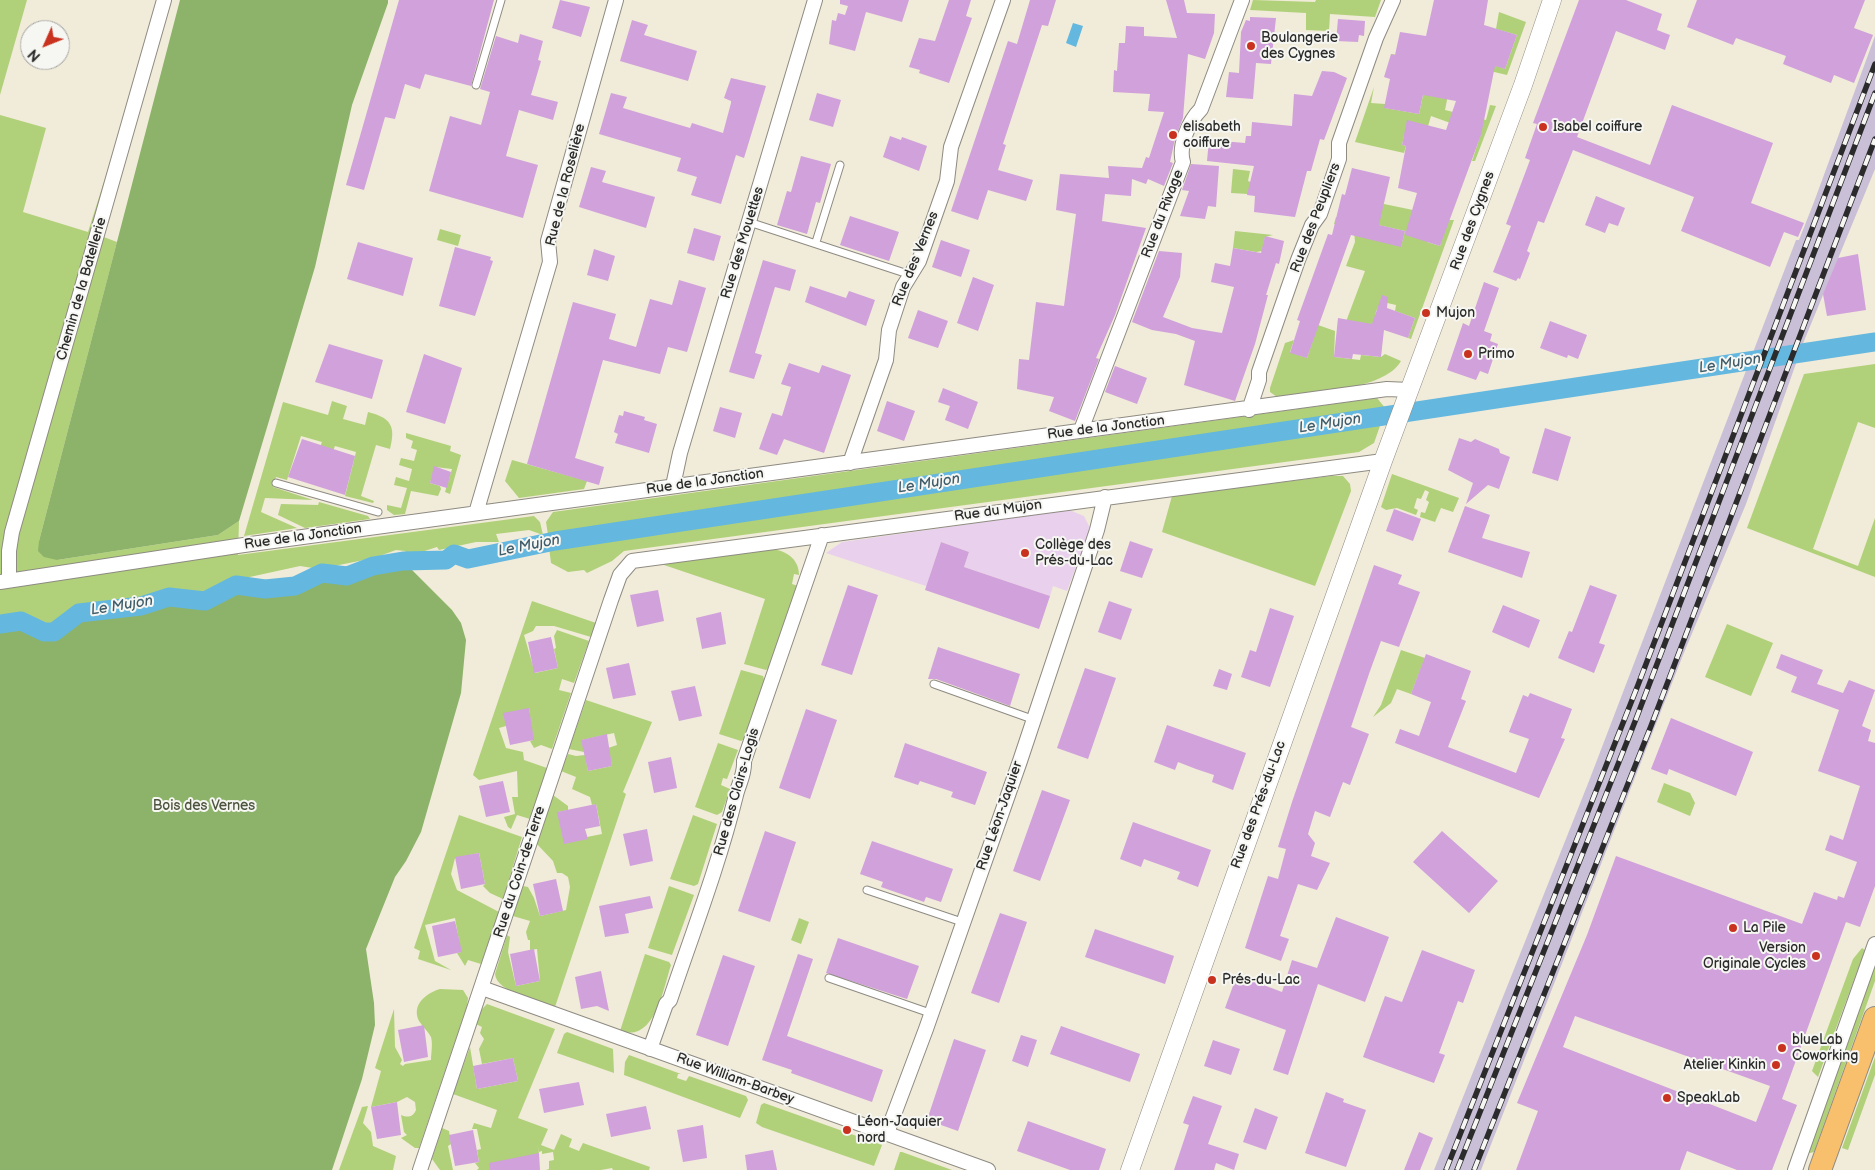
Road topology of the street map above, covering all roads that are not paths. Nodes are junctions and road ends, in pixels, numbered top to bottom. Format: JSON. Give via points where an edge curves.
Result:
{"nodes":[{"id":1,"x":164,"y":0,"type":"edge"},
{"id":2,"x":501,"y":0,"type":"edge"},
{"id":3,"x":616,"y":0,"type":"edge"},
{"id":4,"x":815,"y":0,"type":"edge"},
{"id":5,"x":1003,"y":0,"type":"edge"},
{"id":6,"x":1242,"y":0,"type":"edge"},
{"id":7,"x":1393,"y":0,"type":"edge"},
{"id":8,"x":1552,"y":0,"type":"edge"},
{"id":9,"x":476,"y":85,"type":"dead end"},
{"id":10,"x":840,"y":166,"type":"dead end"},
{"id":11,"x":749,"y":222,"type":"junction"},
{"id":12,"x":816,"y":242,"type":"junction"},
{"id":13,"x":911,"y":275,"type":"junction"},
{"id":14,"x":1409,"y":393,"type":"junction"},
{"id":15,"x":1249,"y":410,"type":"junction"},
{"id":16,"x":1081,"y":430,"type":"junction"},
{"id":17,"x":1390,"y":441,"type":"joint"},
{"id":18,"x":1383,"y":461,"type":"junction"},
{"id":19,"x":850,"y":463,"type":"junction"},
{"id":20,"x":276,"y":483,"type":"dead end"},
{"id":21,"x":673,"y":486,"type":"junction"},
{"id":22,"x":1105,"y":497,"type":"junction"},
{"id":23,"x":378,"y":512,"type":"dead end"},
{"id":24,"x":476,"y":513,"type":"junction"},
{"id":25,"x":822,"y":535,"type":"junction"},
{"id":26,"x":620,"y":575,"type":"joint"},
{"id":27,"x":5,"y":581,"type":"edge"},
{"id":28,"x":934,"y":684,"type":"dead end"},
{"id":29,"x":1032,"y":719,"type":"junction"},
{"id":30,"x":867,"y":890,"type":"dead end"},
{"id":31,"x":962,"y":922,"type":"junction"},
{"id":32,"x":1875,"y":944,"type":"edge"},
{"id":33,"x":829,"y":978,"type":"dead end"},
{"id":34,"x":482,"y":988,"type":"junction"},
{"id":35,"x":930,"y":1013,"type":"junction"},
{"id":36,"x":1875,"y":1018,"type":"edge"},
{"id":37,"x":650,"y":1049,"type":"junction"},
{"id":38,"x":887,"y":1133,"type":"junction"},
{"id":39,"x":1826,"y":1167,"type":"edge"},
{"id":40,"x":420,"y":1170,"type":"edge"},
{"id":41,"x":988,"y":1170,"type":"edge"},
{"id":42,"x":1130,"y":1170,"type":"edge"},
{"id":43,"x":1794,"y":1170,"type":"edge"}],
"edges":[{"from":1,"to":27,"type":"street","name":"Chemin de la Batellerie","via":[[12,532]]},
{"from":2,"to":9,"type":"lane"},
{"from":3,"to":24,"type":"street","name":"Rue de la Roselière","via":[[547,244],[550,262]]},
{"from":4,"to":11,"type":"street","name":"Rue des Mouettes"},
{"from":5,"to":13,"type":"street","name":"Rue des Vernes","via":[[951,147],[947,181]]},
{"from":6,"to":16,"type":"street","name":"Rue du Rivage","via":[[1201,109],[1190,126],[1180,153],[1183,162]]},
{"from":7,"to":15,"type":"street","name":"Rue des Peupliers","via":[[1339,143],[1339,159],[1320,214],[1312,225],[1294,273]]},
{"from":8,"to":14,"type":"street","name":"Rue des Cygnes"},
{"from":10,"to":12,"type":"lane"},
{"from":11,"to":12,"type":"lane"},
{"from":11,"to":21,"type":"street","name":"Rue des Mouettes"},
{"from":12,"to":13,"type":"lane"},
{"from":13,"to":19,"type":"street","name":"Rue des Vernes","via":[[903,287],[889,330],[886,360]]},
{"from":14,"to":15,"type":"street","name":"Rue de la Jonction","via":[[1387,389]]},
{"from":14,"to":17,"type":"street","name":"Rue des Cygnes"},
{"from":15,"to":16,"type":"street","name":"Rue de la Jonction"},
{"from":16,"to":19,"type":"street","name":"Rue de la Jonction"},
{"from":17,"to":18,"type":"street","name":"Rue des Prés-du-Lac"},
{"from":18,"to":22,"type":"street","name":"Rue du Mujon"},
{"from":18,"to":42,"type":"street","name":"Rue des Prés-du-Lac"},
{"from":19,"to":21,"type":"street","name":"Rue de la Jonction"},
{"from":20,"to":23,"type":"lane"},
{"from":21,"to":24,"type":"street","name":"Rue de la Jonction"},
{"from":22,"to":25,"type":"street","name":"Rue du Mujon"},
{"from":22,"to":29,"type":"street","name":"Rue Léon-Jaquier","via":[[1097,530]]},
{"from":24,"to":27,"type":"street","name":"Rue de la Jonction"},
{"from":25,"to":26,"type":"street","name":"Rue du Mujon","via":[[640,558],[632,561]]},
{"from":25,"to":37,"type":"street","name":"Rue des Clairs-Logis","via":[[744,761],[724,840]]},
{"from":26,"to":34,"type":"street","name":"Rue du Coin-de-Terre"},
{"from":28,"to":29,"type":"lane"},
{"from":29,"to":31,"type":"street","name":"Rue Léon-Jaquier"},
{"from":30,"to":31,"type":"lane"},
{"from":31,"to":35,"type":"street","name":"Rue Léon-Jaquier"},
{"from":32,"to":43,"type":"street"},
{"from":33,"to":35,"type":"lane"},
{"from":34,"to":37,"type":"street","name":"Rue William-Barbey"},
{"from":34,"to":40,"type":"street","name":"Rue du Coin-de-Terre"},
{"from":35,"to":38,"type":"street","name":"Rue Léon-Jaquier"},
{"from":36,"to":39,"type":"main road"},
{"from":37,"to":38,"type":"street","name":"Rue William-Barbey"},
{"from":38,"to":41,"type":"street","name":"Rue William-Barbey"}]}
